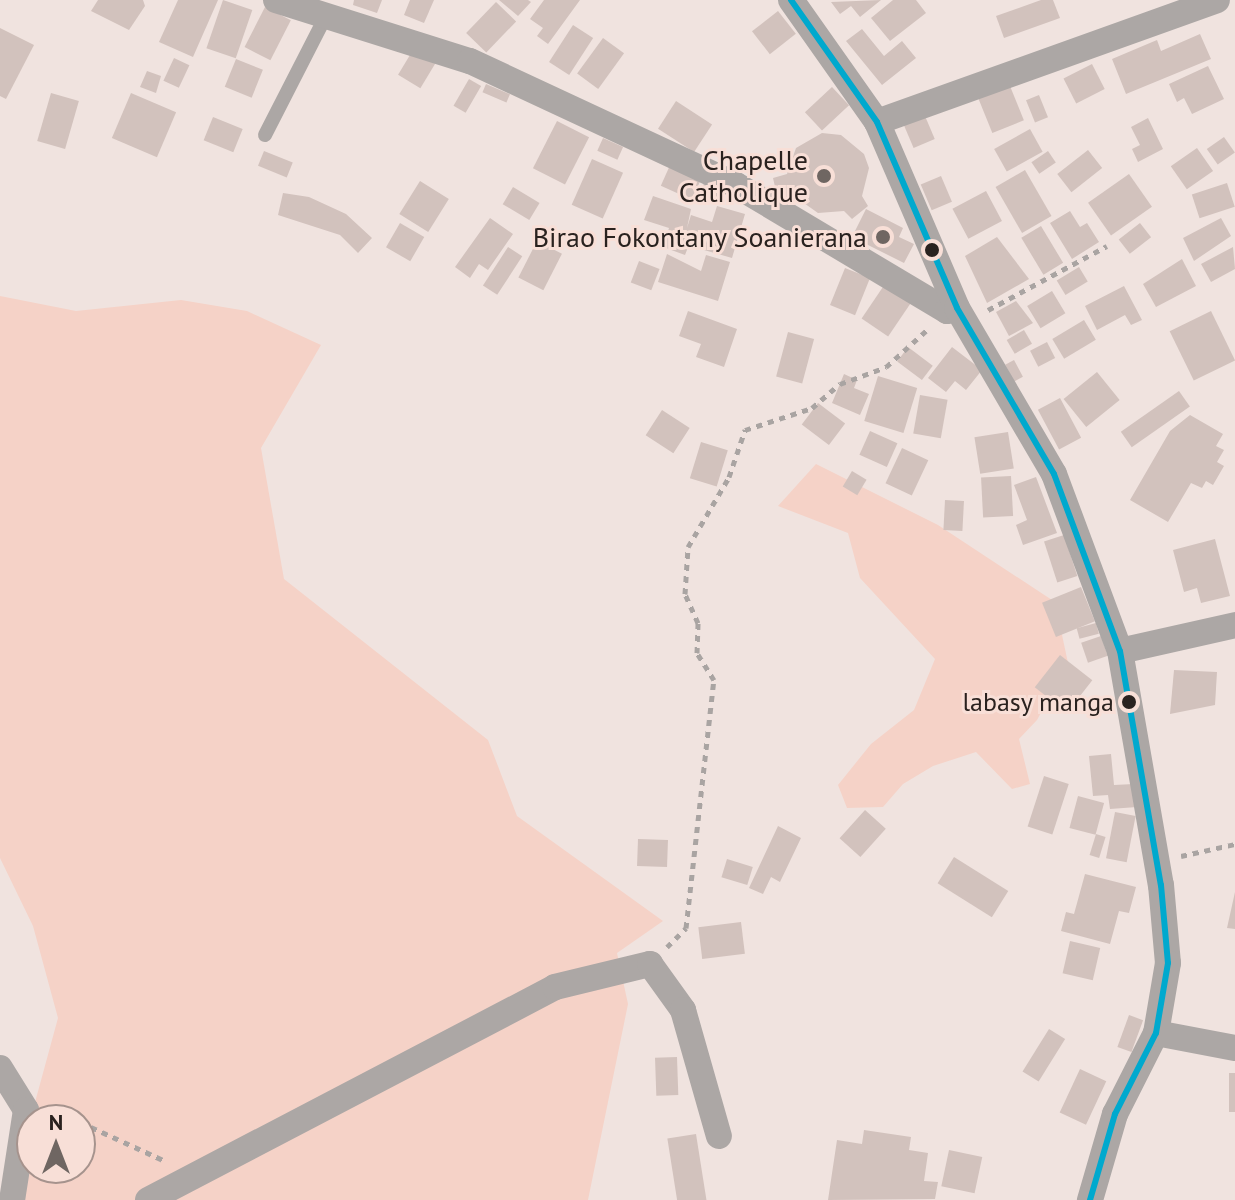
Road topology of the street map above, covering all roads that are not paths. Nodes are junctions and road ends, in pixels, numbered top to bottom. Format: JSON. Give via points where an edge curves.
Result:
{"nodes":[{"id":1,"x":276,"y":0,"type":"edge"},
{"id":2,"x":791,"y":0,"type":"edge"},
{"id":3,"x":1217,"y":0,"type":"edge"},
{"id":4,"x":325,"y":18,"type":"junction"},
{"id":5,"x":877,"y":122,"type":"junction"},
{"id":6,"x":265,"y":135,"type":"dead end"},
{"id":7,"x":956,"y":314,"type":"junction"},
{"id":8,"x":1235,"y":625,"type":"edge"},
{"id":9,"x":1120,"y":651,"type":"junction"},
{"id":10,"x":1156,"y":1033,"type":"junction"},
{"id":11,"x":1235,"y":1048,"type":"edge"},
{"id":12,"x":0,"y":1068,"type":"edge"},
{"id":13,"x":719,"y":1136,"type":"dead end"},
{"id":14,"x":12,"y":1200,"type":"edge"},
{"id":15,"x":148,"y":1200,"type":"edge"},
{"id":16,"x":1090,"y":1200,"type":"edge"}],
"edges":[{"from":1,"to":4,"type":"street"},
{"from":2,"to":5,"type":"street"},
{"from":3,"to":5,"type":"street"},
{"from":4,"to":6,"type":"lane"},
{"from":4,"to":7,"type":"street","via":[[470,61],[736,185]]},
{"from":5,"to":7,"type":"street"},
{"from":7,"to":9,"type":"street","via":[[1054,474]]},
{"from":8,"to":9,"type":"street"},
{"from":9,"to":10,"type":"street","via":[[1168,963]]},
{"from":10,"to":11,"type":"street"},
{"from":10,"to":16,"type":"street","via":[[1115,1114]]},
{"from":12,"to":14,"type":"street","via":[[26,1110]]},
{"from":13,"to":15,"type":"street","via":[[683,1010],[650,964],[555,987]]}]}
